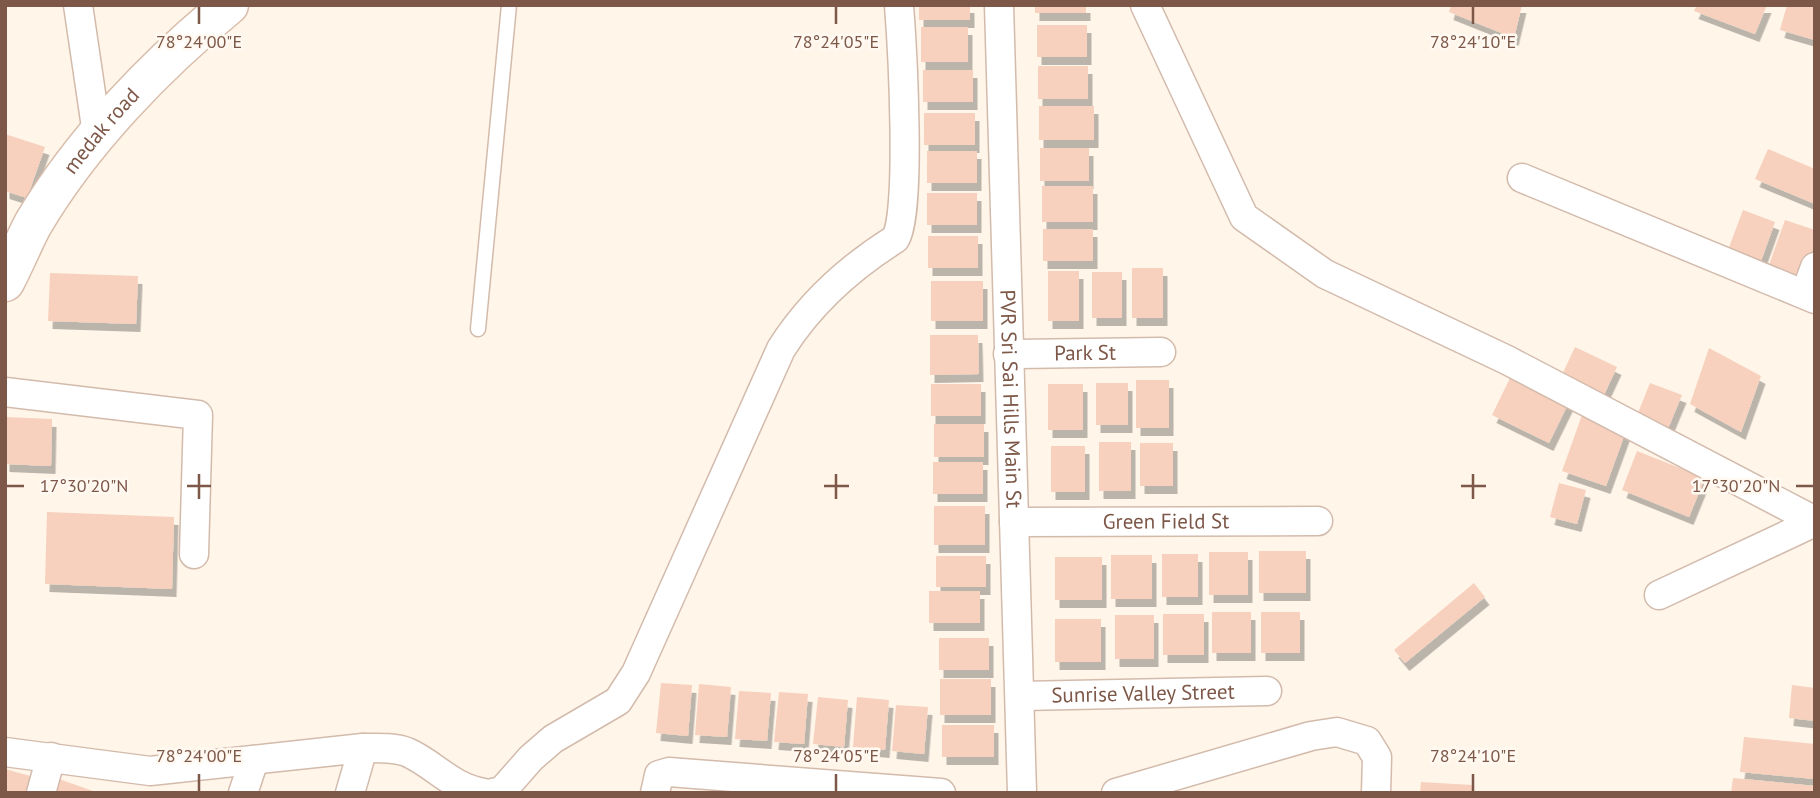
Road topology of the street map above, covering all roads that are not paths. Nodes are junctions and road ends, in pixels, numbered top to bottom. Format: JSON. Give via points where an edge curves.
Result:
{"nodes":[{"id":1,"x":78,"y":5,"type":"edge"},
{"id":2,"x":229,"y":5,"type":"edge"},
{"id":3,"x":509,"y":5,"type":"edge"},
{"id":4,"x":899,"y":5,"type":"edge"},
{"id":5,"x":999,"y":5,"type":"edge"},
{"id":6,"x":1145,"y":5,"type":"edge"},
{"id":7,"x":108,"y":124,"type":"junction"},
{"id":8,"x":1522,"y":178,"type":"dead end"},
{"id":9,"x":1815,"y":267,"type":"edge"},
{"id":10,"x":5,"y":282,"type":"edge"},
{"id":11,"x":1810,"y":296,"type":"edge"},
{"id":12,"x":478,"y":329,"type":"dead end"},
{"id":13,"x":1161,"y":352,"type":"dead end"},
{"id":14,"x":1008,"y":354,"type":"junction"},
{"id":15,"x":5,"y":392,"type":"edge"},
{"id":16,"x":1318,"y":521,"type":"dead end"},
{"id":17,"x":1014,"y":522,"type":"junction"},
{"id":18,"x":1815,"y":522,"type":"edge"},
{"id":19,"x":194,"y":554,"type":"dead end"},
{"id":20,"x":1659,"y":595,"type":"dead end"},
{"id":21,"x":1267,"y":691,"type":"dead end"},
{"id":22,"x":1021,"y":696,"type":"junction"},
{"id":23,"x":363,"y":748,"type":"junction"},
{"id":24,"x":5,"y":752,"type":"edge"},
{"id":25,"x":51,"y":757,"type":"junction"},
{"id":26,"x":254,"y":760,"type":"junction"},
{"id":27,"x":146,"y":782,"type":"edge"},
{"id":28,"x":41,"y":793,"type":"edge"},
{"id":29,"x":243,"y":793,"type":"edge"},
{"id":30,"x":350,"y":793,"type":"edge"},
{"id":31,"x":484,"y":793,"type":"edge"},
{"id":32,"x":493,"y":793,"type":"edge"},
{"id":33,"x":655,"y":793,"type":"edge"},
{"id":34,"x":941,"y":793,"type":"edge"},
{"id":35,"x":1022,"y":793,"type":"edge"},
{"id":36,"x":1116,"y":793,"type":"edge"},
{"id":37,"x":1376,"y":793,"type":"edge"}],
"edges":[{"from":1,"to":7,"type":"street"},
{"from":2,"to":7,"type":"street","name":"medak road","via":[[174,51]]},
{"from":3,"to":12,"type":"lane"},
{"from":4,"to":32,"type":"street","via":[[905,191],[901,231],[835,282],[781,349],[636,673],[618,701],[553,739],[502,791]]},
{"from":5,"to":14,"type":"street","name":"PVR Sri Sai Hills Main St"},
{"from":6,"to":18,"type":"street","via":[[1244,216],[1325,274],[1507,360]]},
{"from":7,"to":10,"type":"street","name":"medak road","via":[[34,224]]},
{"from":8,"to":11,"type":"street"},
{"from":9,"to":11,"type":"street"},
{"from":13,"to":14,"type":"street","name":"Park St"},
{"from":14,"to":17,"type":"street","name":"PVR Sri Sai Hills Main St"},
{"from":15,"to":19,"type":"street","via":[[198,415]]},
{"from":16,"to":17,"type":"street","name":"Green Field St"},
{"from":17,"to":22,"type":"street","name":"PVR Sri Sai Hills Main St"},
{"from":18,"to":20,"type":"street"},
{"from":21,"to":22,"type":"street","name":"Sunrise Valley Street"},
{"from":22,"to":35,"type":"street","name":"PVR Sri Sai Hills Main St"},
{"from":23,"to":26,"type":"street"},
{"from":23,"to":30,"type":"street"},
{"from":23,"to":31,"type":"street","via":[[408,753],[464,789]]},
{"from":24,"to":25,"type":"street"},
{"from":25,"to":27,"type":"street"},
{"from":25,"to":28,"type":"street"},
{"from":26,"to":27,"type":"street"},
{"from":26,"to":29,"type":"street"},
{"from":33,"to":34,"type":"street","via":[[659,775],[669,772]]},
{"from":36,"to":37,"type":"street","via":[[1337,732],[1367,741],[1377,757]]}]}
